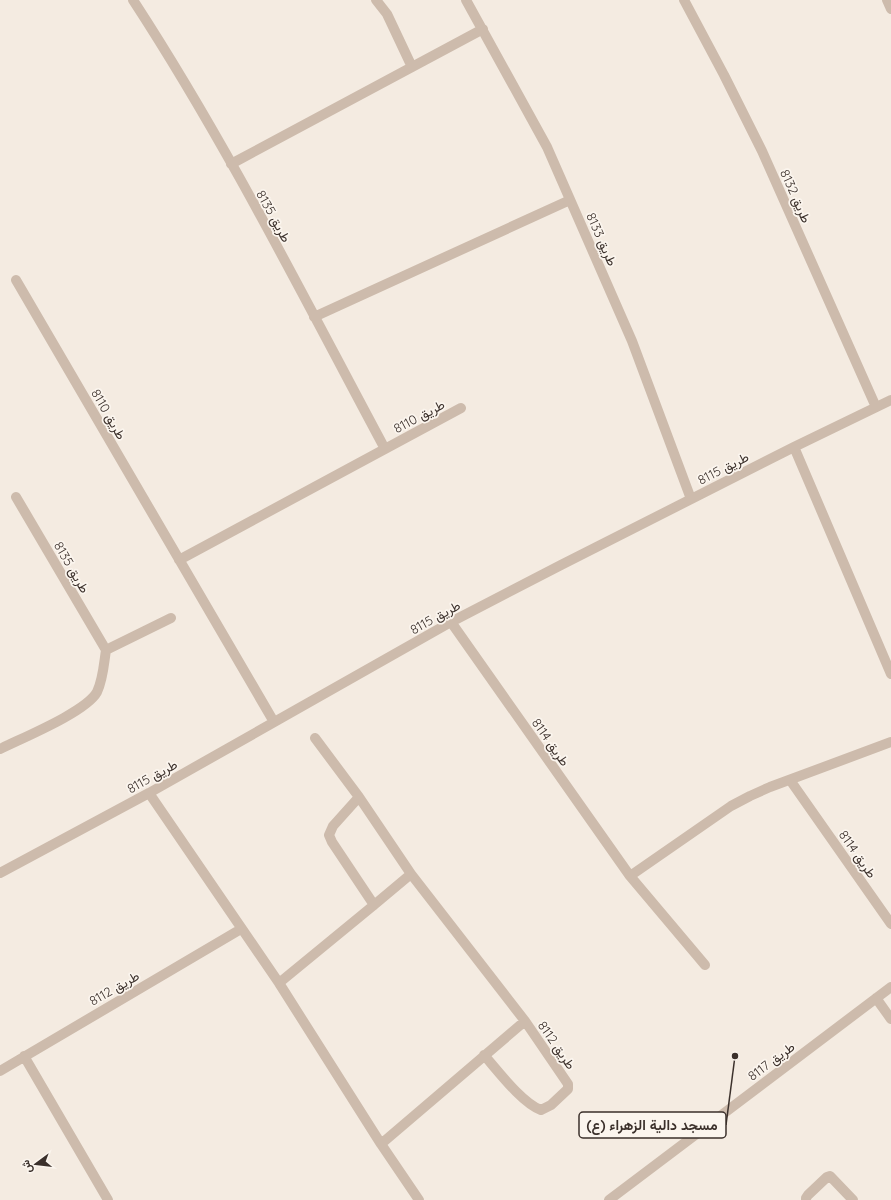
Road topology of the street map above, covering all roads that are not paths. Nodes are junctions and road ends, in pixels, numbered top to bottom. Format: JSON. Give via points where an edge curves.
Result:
{"nodes":[{"id":1,"x":133,"y":0,"type":"edge"},
{"id":2,"x":376,"y":0,"type":"edge"},
{"id":3,"x":466,"y":0,"type":"edge"},
{"id":4,"x":684,"y":0,"type":"edge"},
{"id":5,"x":887,"y":0,"type":"edge"},
{"id":6,"x":891,"y":9,"type":"edge"},
{"id":7,"x":483,"y":29,"type":"junction"},
{"id":8,"x":412,"y":67,"type":"junction"},
{"id":9,"x":231,"y":164,"type":"junction"},
{"id":10,"x":570,"y":200,"type":"junction"},
{"id":11,"x":16,"y":280,"type":"dead end"},
{"id":12,"x":314,"y":317,"type":"junction"},
{"id":13,"x":891,"y":400,"type":"edge"},
{"id":14,"x":876,"y":407,"type":"junction"},
{"id":15,"x":461,"y":408,"type":"dead end"},
{"id":16,"x":794,"y":447,"type":"junction"},
{"id":17,"x":384,"y":449,"type":"junction"},
{"id":18,"x":16,"y":497,"type":"dead end"},
{"id":19,"x":692,"y":499,"type":"junction"},
{"id":20,"x":179,"y":560,"type":"junction"},
{"id":21,"x":171,"y":618,"type":"dead end"},
{"id":22,"x":451,"y":622,"type":"junction"},
{"id":23,"x":106,"y":650,"type":"junction"},
{"id":24,"x":891,"y":674,"type":"edge"},
{"id":25,"x":274,"y":722,"type":"junction"},
{"id":26,"x":315,"y":738,"type":"dead end"},
{"id":27,"x":891,"y":742,"type":"edge"},
{"id":28,"x":0,"y":749,"type":"edge"},
{"id":29,"x":790,"y":780,"type":"junction"},
{"id":30,"x":149,"y":793,"type":"junction"},
{"id":31,"x":359,"y":797,"type":"junction"},
{"id":32,"x":0,"y":873,"type":"edge"},
{"id":33,"x":411,"y":874,"type":"junction"},
{"id":34,"x":630,"y":876,"type":"junction"},
{"id":35,"x":374,"y":905,"type":"junction"},
{"id":36,"x":891,"y":924,"type":"edge"},
{"id":37,"x":241,"y":928,"type":"junction"},
{"id":38,"x":704,"y":965,"type":"dead end"},
{"id":39,"x":279,"y":983,"type":"junction"},
{"id":40,"x":891,"y":987,"type":"edge"},
{"id":41,"x":876,"y":998,"type":"junction"},
{"id":42,"x":891,"y":1019,"type":"edge"},
{"id":43,"x":525,"y":1021,"type":"junction"},
{"id":44,"x":24,"y":1056,"type":"junction"},
{"id":45,"x":484,"y":1056,"type":"junction"},
{"id":46,"x":0,"y":1071,"type":"edge"},
{"id":47,"x":381,"y":1144,"type":"junction"},
{"id":48,"x":108,"y":1200,"type":"edge"},
{"id":49,"x":419,"y":1200,"type":"edge"},
{"id":50,"x":610,"y":1200,"type":"edge"},
{"id":51,"x":806,"y":1200,"type":"edge"},
{"id":52,"x":853,"y":1200,"type":"edge"}],
"edges":[{"from":1,"to":9,"type":"street","name":"طريق 8135","via":[[194,96]]},
{"from":2,"to":8,"type":"street","via":[[387,14]]},
{"from":3,"to":7,"type":"street","name":"طريق 8133"},
{"from":4,"to":14,"type":"street","name":"طريق 8132","via":[[762,151]]},
{"from":5,"to":6,"type":"street"},
{"from":7,"to":8,"type":"street"},
{"from":7,"to":10,"type":"street","name":"طريق 8133","via":[[547,147]]},
{"from":8,"to":9,"type":"street"},
{"from":9,"to":12,"type":"street","name":"طريق 8135"},
{"from":10,"to":12,"type":"street"},
{"from":10,"to":19,"type":"street","name":"طريق 8133","via":[[632,341]]},
{"from":11,"to":20,"type":"street","name":"طريق 8110"},
{"from":12,"to":17,"type":"street","name":"طريق 8135"},
{"from":13,"to":14,"type":"street","name":"طريق 8115"},
{"from":14,"to":16,"type":"street","name":"طريق 8115"},
{"from":15,"to":17,"type":"street","name":"طريق 8110"},
{"from":16,"to":19,"type":"street","name":"طريق 8115"},
{"from":16,"to":24,"type":"street"},
{"from":17,"to":20,"type":"street","name":"طريق 8110"},
{"from":18,"to":23,"type":"street","name":"طريق 8135"},
{"from":19,"to":22,"type":"street","name":"طريق 8115"},
{"from":20,"to":25,"type":"street","name":"طريق 8110"},
{"from":21,"to":23,"type":"street"},
{"from":22,"to":25,"type":"street","name":"طريق 8115"},
{"from":22,"to":34,"type":"street","name":"طريق 8114"},
{"from":23,"to":28,"type":"street","via":[[96,693],[79,710]]},
{"from":25,"to":30,"type":"street","name":"طريق 8115"},
{"from":26,"to":31,"type":"street","name":"طريق 8112"},
{"from":27,"to":29,"type":"street"},
{"from":29,"to":34,"type":"street","via":[[731,806]]},
{"from":29,"to":36,"type":"street","name":"طريق 8114"},
{"from":30,"to":32,"type":"street","name":"طريق 8115"},
{"from":30,"to":37,"type":"street"},
{"from":31,"to":33,"type":"street","name":"طريق 8112"},
{"from":31,"to":35,"type":"street","via":[[333,826],[329,835]]},
{"from":33,"to":35,"type":"street"},
{"from":33,"to":43,"type":"street","name":"طريق 8112"},
{"from":34,"to":38,"type":"street","name":"طريق 8114"},
{"from":35,"to":39,"type":"street"},
{"from":37,"to":39,"type":"street"},
{"from":37,"to":44,"type":"street","name":"طريق 8112"},
{"from":39,"to":47,"type":"street"},
{"from":40,"to":41,"type":"street","name":"طريق 8117"},
{"from":41,"to":42,"type":"street"},
{"from":41,"to":50,"type":"street","name":"طريق 8117"},
{"from":43,"to":45,"type":"street","name":"طريق 8112"},
{"from":43,"to":45,"type":"street","name":"طريق 8112","via":[[568,1084],[568,1089],[551,1105],[540,1110],[533,1107]]},
{"from":44,"to":46,"type":"street","name":"طريق 8112"},
{"from":44,"to":48,"type":"street"},
{"from":45,"to":47,"type":"street","name":"طريق 8112"},
{"from":47,"to":49,"type":"street"},
{"from":51,"to":52,"type":"street","via":[[828,1176],[831,1176]]}]}
